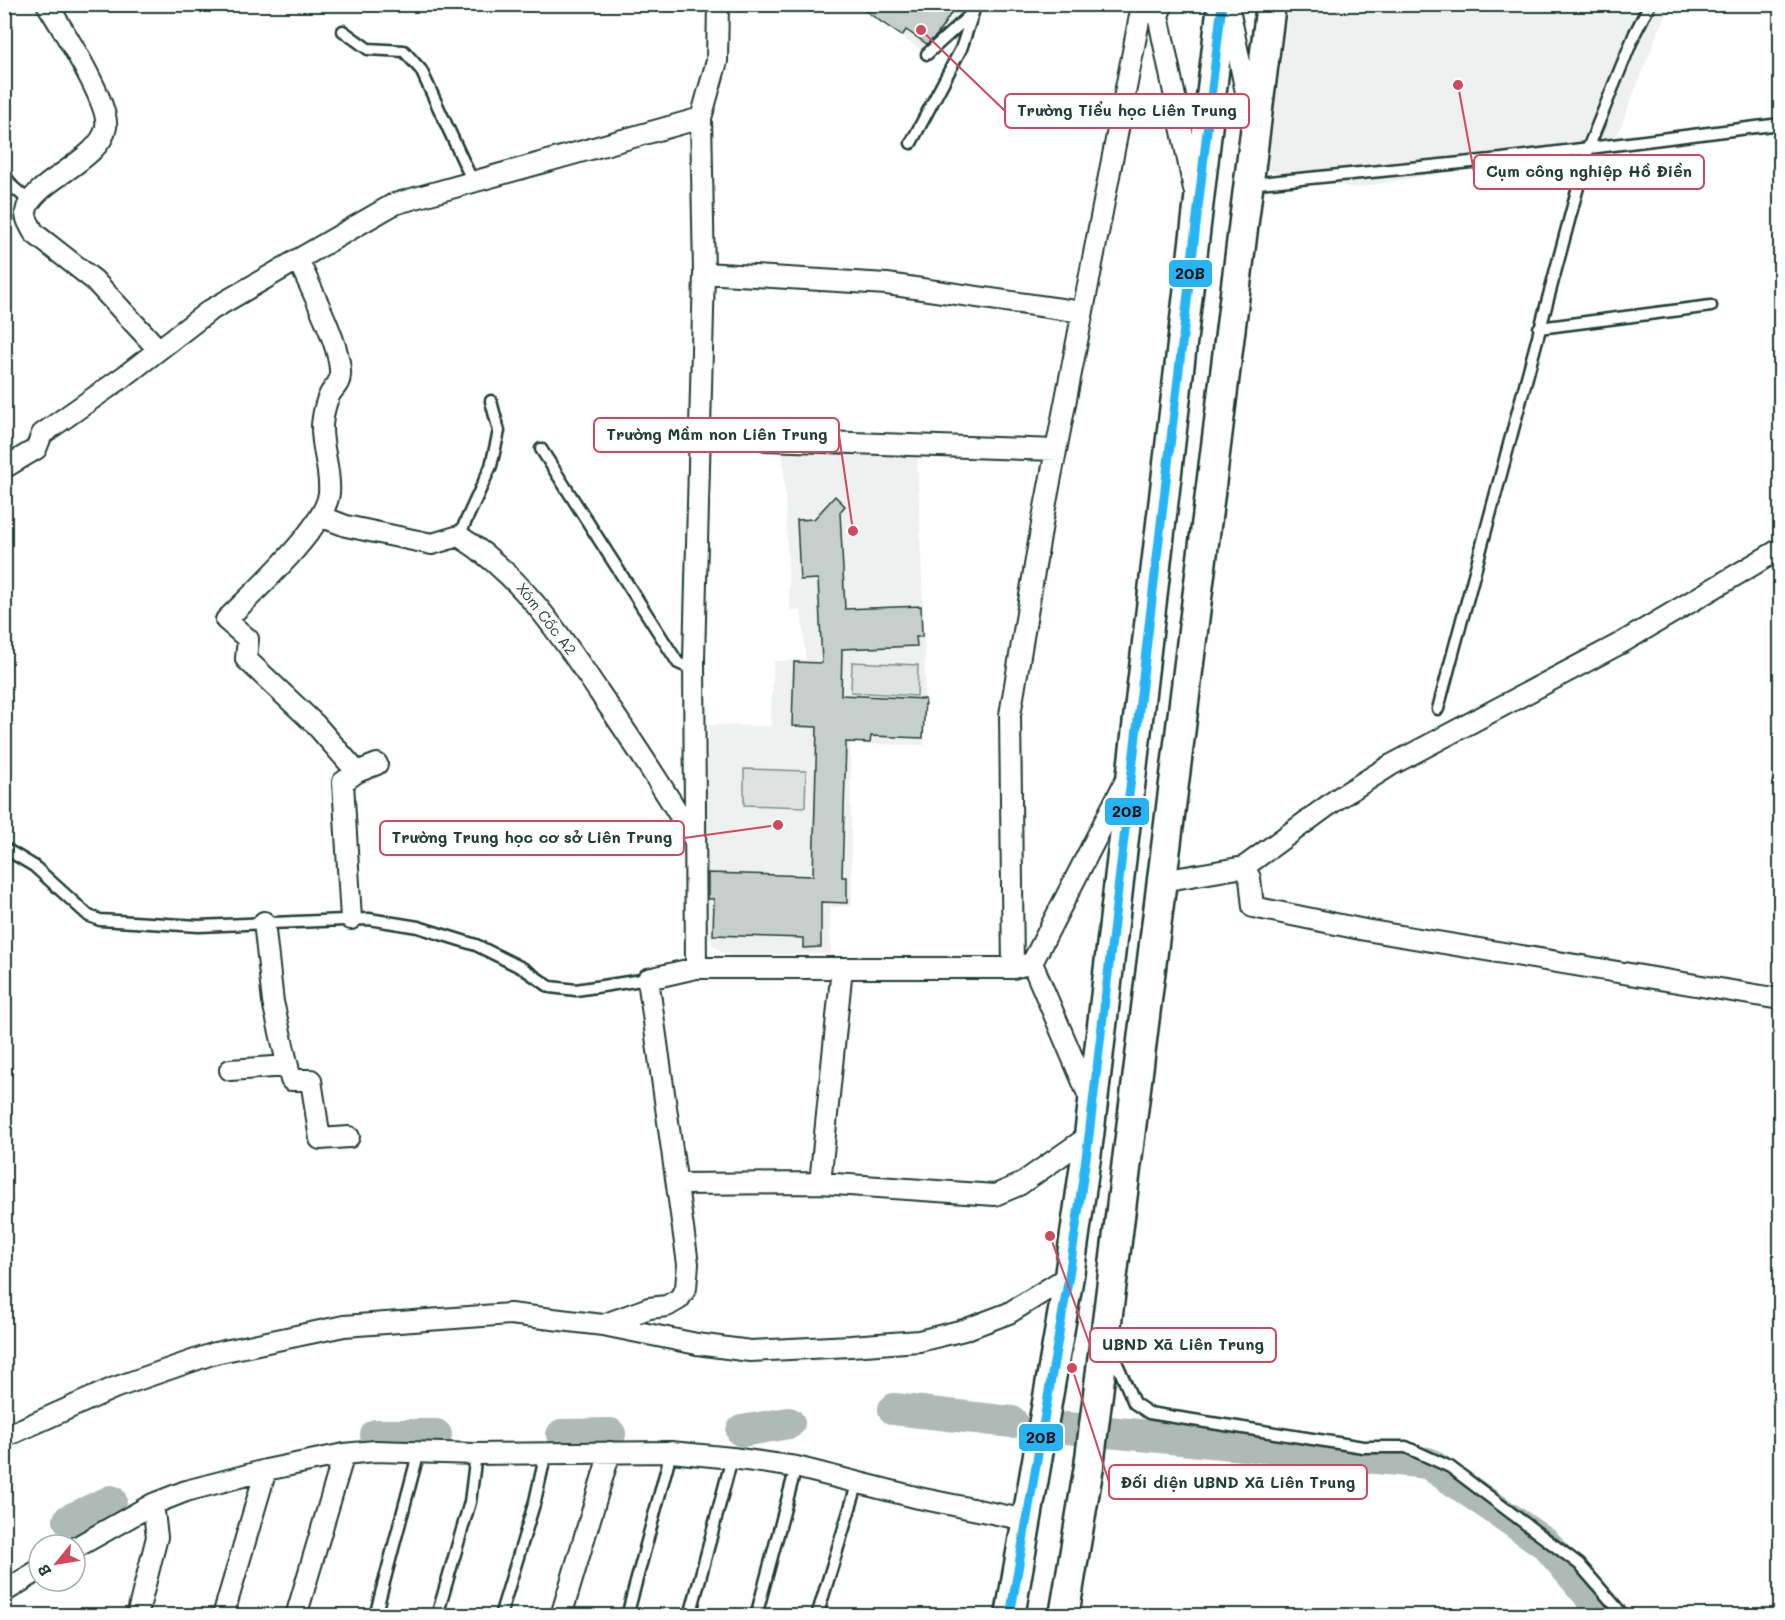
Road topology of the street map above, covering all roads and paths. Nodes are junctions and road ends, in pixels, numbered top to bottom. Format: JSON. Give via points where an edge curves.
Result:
{"nodes":[{"id":1,"x":718,"y":4,"type":"edge"},
{"id":2,"x":1222,"y":4,"type":"edge"},
{"id":3,"x":1228,"y":4,"type":"edge"},
{"id":4,"x":1271,"y":4,"type":"edge"},
{"id":5,"x":1650,"y":4,"type":"edge"},
{"id":6,"x":48,"y":5,"type":"edge"},
{"id":7,"x":1149,"y":7,"type":"edge"},
{"id":8,"x":974,"y":9,"type":"edge"},
{"id":9,"x":343,"y":31,"type":"dead end"},
{"id":10,"x":927,"y":54,"type":"dead end"},
{"id":11,"x":701,"y":118,"type":"junction"},
{"id":12,"x":1780,"y":124,"type":"edge"},
{"id":13,"x":1255,"y":137,"type":"junction"},
{"id":14,"x":911,"y":143,"type":"dead end"},
{"id":15,"x":1589,"y":146,"type":"junction"},
{"id":16,"x":4,"y":174,"type":"edge"},
{"id":17,"x":472,"y":180,"type":"junction"},
{"id":18,"x":1249,"y":184,"type":"junction"},
{"id":19,"x":30,"y":202,"type":"junction"},
{"id":20,"x":1198,"y":206,"type":"junction"},
{"id":21,"x":298,"y":259,"type":"junction"},
{"id":22,"x":704,"y":273,"type":"junction"},
{"id":23,"x":1711,"y":306,"type":"dead end"},
{"id":24,"x":1082,"y":312,"type":"junction"},
{"id":25,"x":1539,"y":328,"type":"junction"},
{"id":26,"x":158,"y":349,"type":"junction"},
{"id":27,"x":491,"y":401,"type":"dead end"},
{"id":28,"x":766,"y":440,"type":"dead end"},
{"id":29,"x":541,"y":449,"type":"dead end"},
{"id":30,"x":1056,"y":450,"type":"junction"},
{"id":31,"x":4,"y":468,"type":"edge"},
{"id":32,"x":320,"y":516,"type":"junction"},
{"id":33,"x":459,"y":536,"type":"junction"},
{"id":34,"x":1780,"y":549,"type":"edge"},
{"id":35,"x":694,"y":670,"type":"junction"},
{"id":36,"x":1438,"y":709,"type":"dead end"},
{"id":37,"x":377,"y":764,"type":"dead end"},
{"id":38,"x":1134,"y":764,"type":"junction"},
{"id":39,"x":357,"y":772,"type":"junction"},
{"id":40,"x":694,"y":839,"type":"junction"},
{"id":41,"x":4,"y":848,"type":"edge"},
{"id":42,"x":1244,"y":867,"type":"junction"},
{"id":43,"x":1162,"y":881,"type":"junction"},
{"id":44,"x":351,"y":919,"type":"junction"},
{"id":45,"x":264,"y":922,"type":"junction"},
{"id":46,"x":1022,"y":966,"type":"junction"},
{"id":47,"x":696,"y":968,"type":"junction"},
{"id":48,"x":842,"y":968,"type":"junction"},
{"id":49,"x":648,"y":979,"type":"junction"},
{"id":50,"x":1780,"y":999,"type":"edge"},
{"id":51,"x":288,"y":1066,"type":"junction"},
{"id":52,"x":230,"y":1070,"type":"dead end"},
{"id":53,"x":1091,"y":1101,"type":"junction"},
{"id":54,"x":1089,"y":1136,"type":"junction"},
{"id":55,"x":349,"y":1137,"type":"dead end"},
{"id":56,"x":820,"y":1183,"type":"junction"},
{"id":57,"x":678,"y":1184,"type":"junction"},
{"id":58,"x":1068,"y":1276,"type":"junction"},
{"id":59,"x":603,"y":1325,"type":"junction"},
{"id":60,"x":1105,"y":1333,"type":"junction"},
{"id":61,"x":4,"y":1437,"type":"edge"},
{"id":62,"x":419,"y":1451,"type":"junction"},
{"id":63,"x":610,"y":1452,"type":"junction"},
{"id":64,"x":671,"y":1452,"type":"junction"},
{"id":65,"x":546,"y":1453,"type":"junction"},
{"id":66,"x":344,"y":1454,"type":"junction"},
{"id":67,"x":476,"y":1454,"type":"junction"},
{"id":68,"x":732,"y":1458,"type":"junction"},
{"id":69,"x":796,"y":1467,"type":"junction"},
{"id":70,"x":266,"y":1470,"type":"junction"},
{"id":71,"x":858,"y":1482,"type":"junction"},
{"id":72,"x":153,"y":1504,"type":"junction"},
{"id":73,"x":1026,"y":1520,"type":"junction"},
{"id":74,"x":87,"y":1541,"type":"edge"},
{"id":75,"x":27,"y":1578,"type":"edge"},
{"id":76,"x":4,"y":1592,"type":"edge"},
{"id":77,"x":1009,"y":1611,"type":"edge"},
{"id":78,"x":137,"y":1616,"type":"edge"},
{"id":79,"x":223,"y":1616,"type":"edge"},
{"id":80,"x":297,"y":1616,"type":"edge"},
{"id":81,"x":375,"y":1616,"type":"edge"},
{"id":82,"x":437,"y":1616,"type":"edge"},
{"id":83,"x":500,"y":1616,"type":"edge"},
{"id":84,"x":561,"y":1616,"type":"edge"},
{"id":85,"x":627,"y":1616,"type":"edge"},
{"id":86,"x":690,"y":1616,"type":"edge"},
{"id":87,"x":756,"y":1616,"type":"edge"},
{"id":88,"x":818,"y":1616,"type":"edge"},
{"id":89,"x":1064,"y":1616,"type":"edge"},
{"id":90,"x":1624,"y":1616,"type":"edge"}],
"edges":[{"from":1,"to":11,"type":"street","via":[[717,61]]},
{"from":2,"to":20,"type":"street"},
{"from":3,"to":13,"type":"street"},
{"from":4,"to":13,"type":"street"},
{"from":5,"to":15,"type":"lane"},
{"from":6,"to":19,"type":"street","via":[[97,94],[106,128],[84,158]]},
{"from":7,"to":20,"type":"street"},
{"from":7,"to":24,"type":"street"},
{"from":8,"to":10,"type":"lane"},
{"from":8,"to":14,"type":"lane","via":[[961,49]]},
{"from":9,"to":17,"type":"lane","via":[[368,49],[404,51],[421,70]]},
{"from":11,"to":17,"type":"street","via":[[499,176]]},
{"from":11,"to":22,"type":"street"},
{"from":12,"to":15,"type":"lane"},
{"from":13,"to":18,"type":"street"},
{"from":15,"to":18,"type":"lane","via":[[1502,159]]},
{"from":15,"to":25,"type":"lane"},
{"from":16,"to":19,"type":"lane"},
{"from":17,"to":21,"type":"street","via":[[394,204]]},
{"from":18,"to":43,"type":"street"},
{"from":19,"to":26,"type":"street","via":[[26,212],[34,233],[93,280]]},
{"from":20,"to":38,"type":"street"},
{"from":21,"to":26,"type":"street","via":[[209,310]]},
{"from":21,"to":32,"type":"street","via":[[334,343],[340,374],[324,411],[329,496]]},
{"from":22,"to":24,"type":"street","via":[[887,285]]},
{"from":22,"to":35,"type":"street"},
{"from":23,"to":25,"type":"lane"},
{"from":24,"to":30,"type":"street"},
{"from":25,"to":36,"type":"lane"},
{"from":26,"to":31,"type":"street","via":[[42,434],[36,449]]},
{"from":27,"to":33,"type":"lane","via":[[499,431],[491,466]]},
{"from":28,"to":30,"type":"street"},
{"from":29,"to":35,"type":"lane","via":[[678,663]]},
{"from":30,"to":46,"type":"street","via":[[1010,715]]},
{"from":32,"to":33,"type":"street","via":[[346,526],[432,544]]},
{"from":32,"to":39,"type":"street","via":[[278,568],[226,620],[248,639],[246,659],[315,724]]},
{"from":33,"to":40,"type":"street","name":"Xóm Cốc A2","via":[[505,570],[553,625],[654,772]]},
{"from":34,"to":42,"type":"street","via":[[1623,642],[1391,765]]},
{"from":35,"to":40,"type":"street"},
{"from":37,"to":39,"type":"street"},
{"from":38,"to":46,"type":"street"},
{"from":38,"to":53,"type":"street"},
{"from":39,"to":44,"type":"street","via":[[343,782]]},
{"from":40,"to":47,"type":"street"},
{"from":41,"to":45,"type":"lane","via":[[34,866],[89,916],[100,920],[199,926]]},
{"from":42,"to":43,"type":"street"},
{"from":42,"to":50,"type":"street","via":[[1250,878],[1253,907],[1365,930]]},
{"from":43,"to":60,"type":"street"},
{"from":44,"to":45,"type":"lane"},
{"from":44,"to":49,"type":"lane","via":[[418,927],[476,945],[550,987],[576,990]]},
{"from":45,"to":51,"type":"street","via":[[273,1002]]},
{"from":46,"to":48,"type":"street"},
{"from":46,"to":53,"type":"street"},
{"from":47,"to":48,"type":"street"},
{"from":47,"to":49,"type":"street"},
{"from":48,"to":56,"type":"street"},
{"from":49,"to":57,"type":"street"},
{"from":51,"to":52,"type":"street"},
{"from":51,"to":55,"type":"street","via":[[291,1080],[311,1080],[320,1139]]},
{"from":53,"to":54,"type":"street"},
{"from":54,"to":56,"type":"street","via":[[1019,1185],[995,1196]]},
{"from":54,"to":58,"type":"street"},
{"from":56,"to":57,"type":"street"},
{"from":57,"to":59,"type":"street","via":[[689,1275],[686,1287],[679,1299],[667,1306],[649,1308]]},
{"from":58,"to":59,"type":"street","via":[[1009,1313],[919,1341],[750,1351]]},
{"from":58,"to":73,"type":"street"},
{"from":59,"to":61,"type":"street","via":[[510,1314],[344,1326],[215,1353],[114,1388]]},
{"from":60,"to":89,"type":"street","via":[[1089,1466]]},
{"from":60,"to":90,"type":"lane","via":[[1134,1403],[1149,1413],[1363,1447],[1406,1447],[1450,1467],[1579,1564]]},
{"from":62,"to":66,"type":"street"},
{"from":62,"to":67,"type":"street"},
{"from":62,"to":81,"type":"lane"},
{"from":63,"to":64,"type":"street"},
{"from":63,"to":65,"type":"street"},
{"from":63,"to":84,"type":"street"},
{"from":64,"to":68,"type":"street"},
{"from":64,"to":85,"type":"lane"},
{"from":65,"to":67,"type":"street"},
{"from":65,"to":83,"type":"lane"},
{"from":66,"to":70,"type":"street"},
{"from":66,"to":80,"type":"street"},
{"from":67,"to":82,"type":"lane","via":[[470,1502]]},
{"from":68,"to":69,"type":"street"},
{"from":68,"to":86,"type":"lane"},
{"from":69,"to":71,"type":"street"},
{"from":69,"to":87,"type":"lane"},
{"from":70,"to":72,"type":"street"},
{"from":70,"to":79,"type":"street"},
{"from":71,"to":73,"type":"street"},
{"from":71,"to":88,"type":"lane"},
{"from":72,"to":74,"type":"street"},
{"from":72,"to":78,"type":"street","via":[[157,1537]]},
{"from":73,"to":77,"type":"street"},
{"from":75,"to":76,"type":"street"}]}
